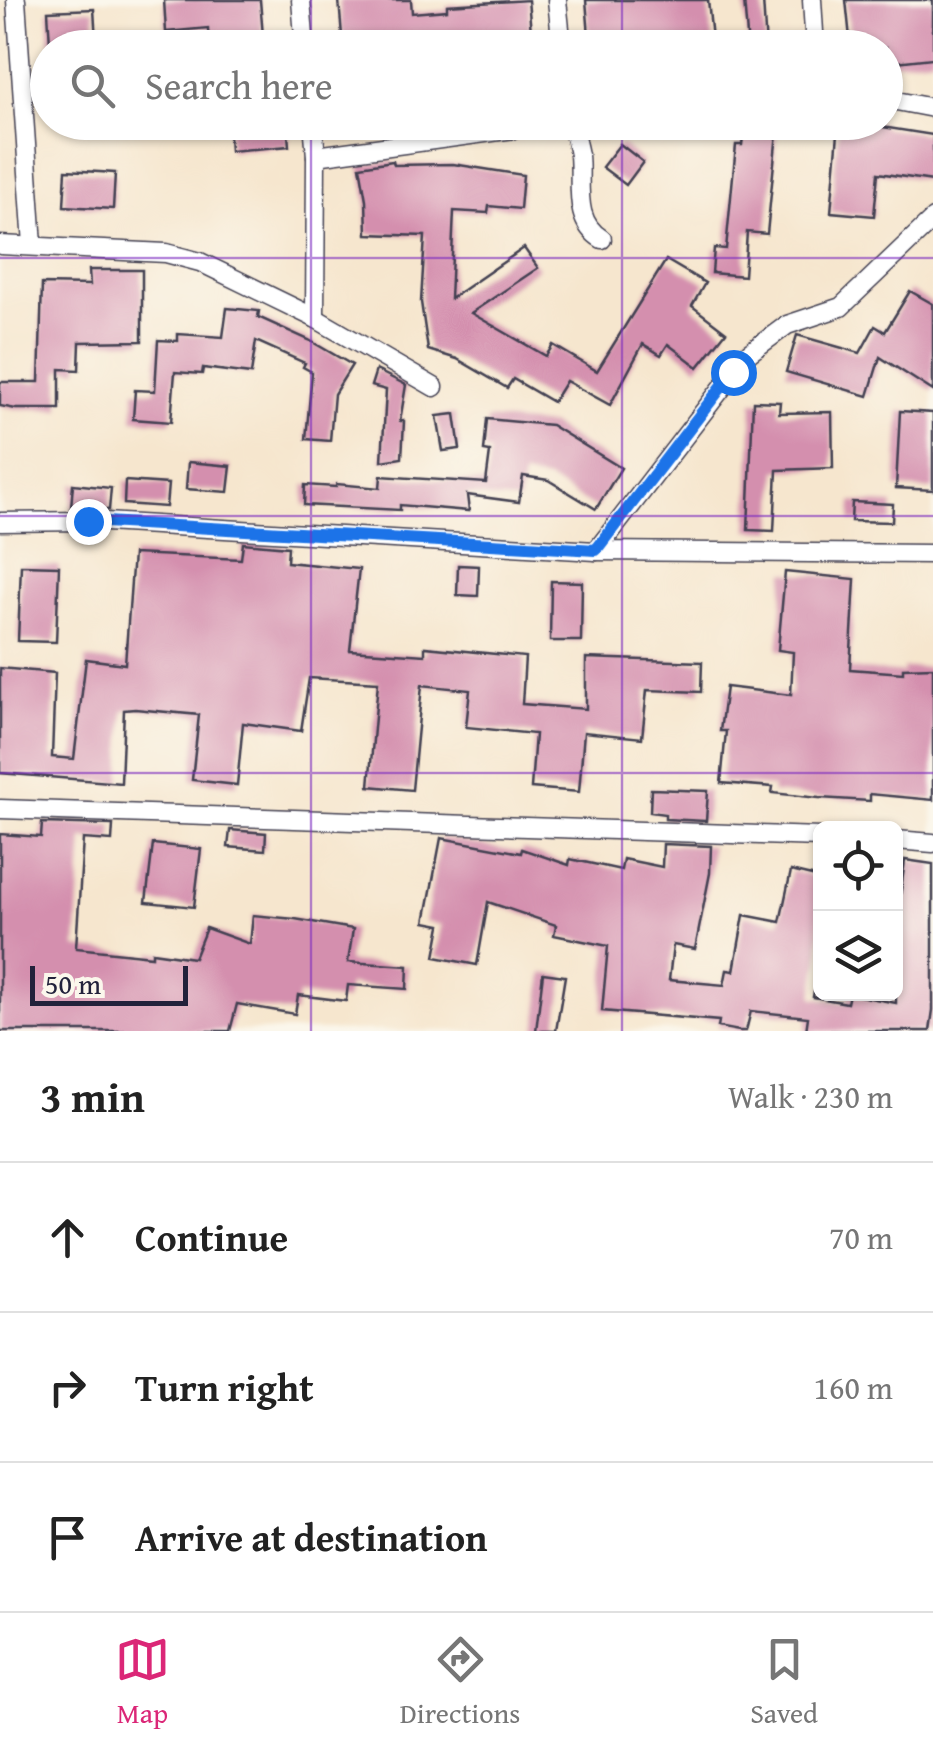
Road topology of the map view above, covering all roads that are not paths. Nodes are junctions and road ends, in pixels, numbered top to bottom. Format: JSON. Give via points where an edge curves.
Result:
{"nodes":[{"id":1,"x":16,"y":0,"type":"edge"},
{"id":2,"x":301,"y":0,"type":"edge"},
{"id":3,"x":556,"y":0,"type":"edge"},
{"id":4,"x":812,"y":0,"type":"edge"},
{"id":5,"x":304,"y":30,"type":"edge"},
{"id":6,"x":560,"y":30,"type":"edge"},
{"id":7,"x":814,"y":30,"type":"edge"},
{"id":8,"x":903,"y":102,"type":"edge"},
{"id":9,"x":933,"y":108,"type":"edge"},
{"id":10,"x":315,"y":140,"type":"edge"},
{"id":11,"x":435,"y":140,"type":"edge"},
{"id":12,"x":575,"y":140,"type":"edge"},
{"id":13,"x":316,"y":156,"type":"junction"},
{"id":14,"x":933,"y":220,"type":"edge"},
{"id":15,"x":602,"y":239,"type":"dead end"},
{"id":16,"x":0,"y":244,"type":"edge"},
{"id":17,"x":34,"y":245,"type":"junction"},
{"id":18,"x":315,"y":318,"type":"junction"},
{"id":19,"x":434,"y":387,"type":"dead end"},
{"id":20,"x":0,"y":522,"type":"edge"},
{"id":21,"x":596,"y":550,"type":"junction"},
{"id":22,"x":933,"y":554,"type":"edge"},
{"id":23,"x":0,"y":808,"type":"edge"},
{"id":24,"x":813,"y":837,"type":"edge"},
{"id":25,"x":903,"y":841,"type":"edge"},
{"id":26,"x":933,"y":843,"type":"edge"}],
"edges":[{"from":1,"to":17,"type":"street"},
{"from":2,"to":5,"type":"street"},
{"from":3,"to":6,"type":"street"},
{"from":4,"to":7,"type":"street"},
{"from":8,"to":9,"type":"street"},
{"from":10,"to":13,"type":"street"},
{"from":11,"to":13,"type":"street"},
{"from":12,"to":15,"type":"street","via":[[584,220]]},
{"from":13,"to":18,"type":"street"},
{"from":14,"to":21,"type":"street","via":[[842,307],[788,326],[750,352]]},
{"from":16,"to":17,"type":"street"},
{"from":17,"to":18,"type":"street","via":[[166,253],[200,262]]},
{"from":18,"to":19,"type":"street"},
{"from":20,"to":21,"type":"street","via":[[88,521]]},
{"from":21,"to":22,"type":"street"},
{"from":23,"to":24,"type":"street"},
{"from":25,"to":26,"type":"street"}]}
